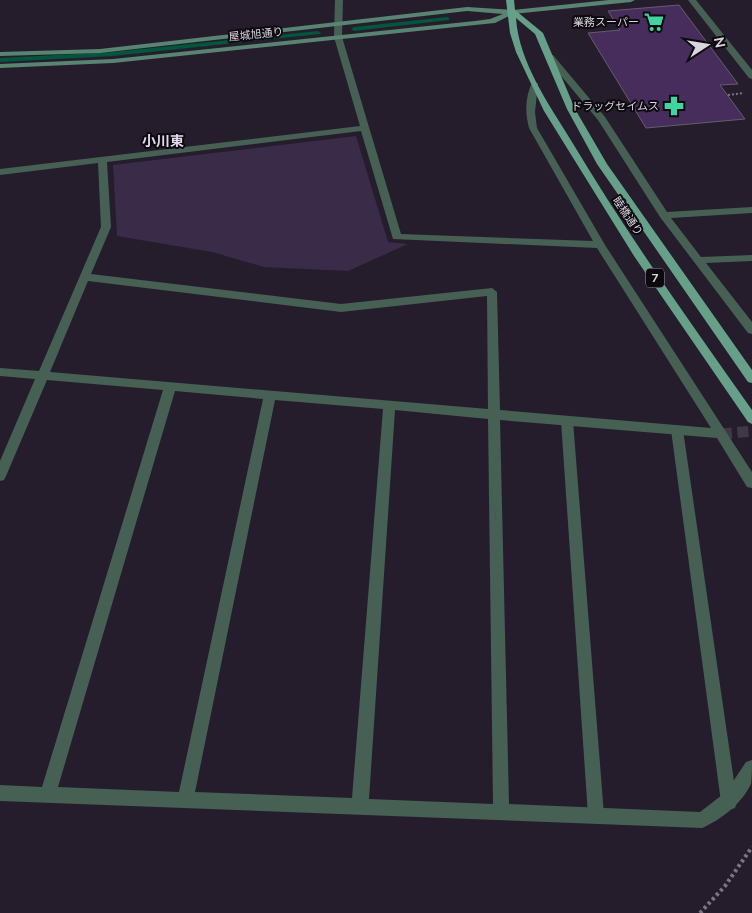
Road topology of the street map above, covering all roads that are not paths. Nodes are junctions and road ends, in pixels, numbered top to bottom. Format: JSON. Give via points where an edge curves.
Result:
{"nodes":[{"id":1,"x":339,"y":0,"type":"edge"},
{"id":2,"x":510,"y":0,"type":"edge"},
{"id":3,"x":631,"y":0,"type":"edge"},
{"id":4,"x":692,"y":0,"type":"edge"},
{"id":5,"x":513,"y":12,"type":"junction"},
{"id":6,"x":338,"y":24,"type":"junction"},
{"id":7,"x":338,"y":37,"type":"junction"},
{"id":8,"x":0,"y":54,"type":"edge"},
{"id":9,"x":550,"y":57,"type":"junction"},
{"id":10,"x":0,"y":66,"type":"edge"},
{"id":11,"x":752,"y":76,"type":"edge"},
{"id":12,"x":535,"y":85,"type":"junction"},
{"id":13,"x":365,"y":128,"type":"junction"},
{"id":14,"x":102,"y":160,"type":"junction"},
{"id":15,"x":0,"y":172,"type":"edge"},
{"id":16,"x":752,"y":210,"type":"edge"},
{"id":17,"x":664,"y":215,"type":"junction"},
{"id":18,"x":600,"y":245,"type":"junction"},
{"id":19,"x":752,"y":258,"type":"edge"},
{"id":20,"x":699,"y":260,"type":"junction"},
{"id":21,"x":85,"y":277,"type":"junction"},
{"id":22,"x":752,"y":330,"type":"edge"},
{"id":23,"x":0,"y":372,"type":"edge"},
{"id":24,"x":42,"y":376,"type":"junction"},
{"id":25,"x":752,"y":379,"type":"edge"},
{"id":26,"x":170,"y":387,"type":"junction"},
{"id":27,"x":270,"y":396,"type":"junction"},
{"id":28,"x":389,"y":406,"type":"junction"},
{"id":29,"x":494,"y":415,"type":"junction"},
{"id":30,"x":752,"y":419,"type":"edge"},
{"id":31,"x":567,"y":421,"type":"junction"},
{"id":32,"x":677,"y":430,"type":"junction"},
{"id":33,"x":721,"y":434,"type":"junction"},
{"id":34,"x":0,"y":476,"type":"edge"},
{"id":35,"x":752,"y":483,"type":"edge"},
{"id":36,"x":752,"y":768,"type":"edge"},
{"id":37,"x":0,"y":793,"type":"edge"},
{"id":38,"x":48,"y":794,"type":"junction"},
{"id":39,"x":185,"y":800,"type":"junction"},
{"id":40,"x":729,"y":802,"type":"junction"},
{"id":41,"x":360,"y":806,"type":"junction"},
{"id":42,"x":501,"y":812,"type":"junction"},
{"id":43,"x":596,"y":815,"type":"junction"}],
"edges":[{"from":1,"to":6,"type":"street"},
{"from":2,"to":5,"type":"main road","name":"睦橋通り","number":"7"},
{"from":3,"to":5,"type":"street","name":"屋城旭通り"},
{"from":4,"to":11,"type":"street"},
{"from":5,"to":6,"type":"street","name":"屋城旭通り","via":[[467,9]]},
{"from":5,"to":7,"type":"street","name":"屋城旭通り","via":[[492,20]]},
{"from":5,"to":9,"type":"main road","name":"睦橋通り","number":"7","via":[[539,33]]},
{"from":5,"to":12,"type":"main road","name":"睦橋通り","number":"7","via":[[514,36]]},
{"from":6,"to":7,"type":"street"},
{"from":6,"to":8,"type":"street","name":"屋城旭通り","via":[[100,51]]},
{"from":7,"to":10,"type":"street","name":"屋城旭通り","via":[[114,61]]},
{"from":7,"to":13,"type":"street"},
{"from":9,"to":17,"type":"street","via":[[602,119]]},
{"from":9,"to":25,"type":"main road","name":"睦橋通り","number":"7","via":[[571,109],[621,194]]},
{"from":12,"to":18,"type":"street","via":[[529,115],[533,128]]},
{"from":12,"to":30,"type":"main road","name":"睦橋通り","number":"7","via":[[602,200]]},
{"from":13,"to":14,"type":"street"},
{"from":13,"to":18,"type":"street","via":[[397,237]]},
{"from":14,"to":15,"type":"street"},
{"from":14,"to":21,"type":"street","via":[[106,227]]},
{"from":16,"to":17,"type":"street"},
{"from":17,"to":20,"type":"street"},
{"from":18,"to":33,"type":"street"},
{"from":19,"to":20,"type":"street"},
{"from":20,"to":22,"type":"street"},
{"from":21,"to":24,"type":"street"},
{"from":21,"to":29,"type":"street","via":[[341,308],[492,292]]},
{"from":23,"to":24,"type":"street"},
{"from":24,"to":26,"type":"street"},
{"from":24,"to":34,"type":"street"},
{"from":26,"to":27,"type":"street"},
{"from":26,"to":38,"type":"street"},
{"from":27,"to":28,"type":"street"},
{"from":27,"to":39,"type":"street"},
{"from":28,"to":29,"type":"street"},
{"from":28,"to":41,"type":"street"},
{"from":29,"to":31,"type":"street"},
{"from":29,"to":42,"type":"street"},
{"from":31,"to":32,"type":"street"},
{"from":31,"to":43,"type":"street"},
{"from":32,"to":33,"type":"street"},
{"from":32,"to":40,"type":"street"},
{"from":33,"to":35,"type":"street"},
{"from":36,"to":40,"type":"street"},
{"from":37,"to":38,"type":"street"},
{"from":38,"to":39,"type":"street"},
{"from":39,"to":41,"type":"street"},
{"from":40,"to":43,"type":"street","via":[[702,820]]},
{"from":41,"to":42,"type":"street"},
{"from":42,"to":43,"type":"street"}]}
